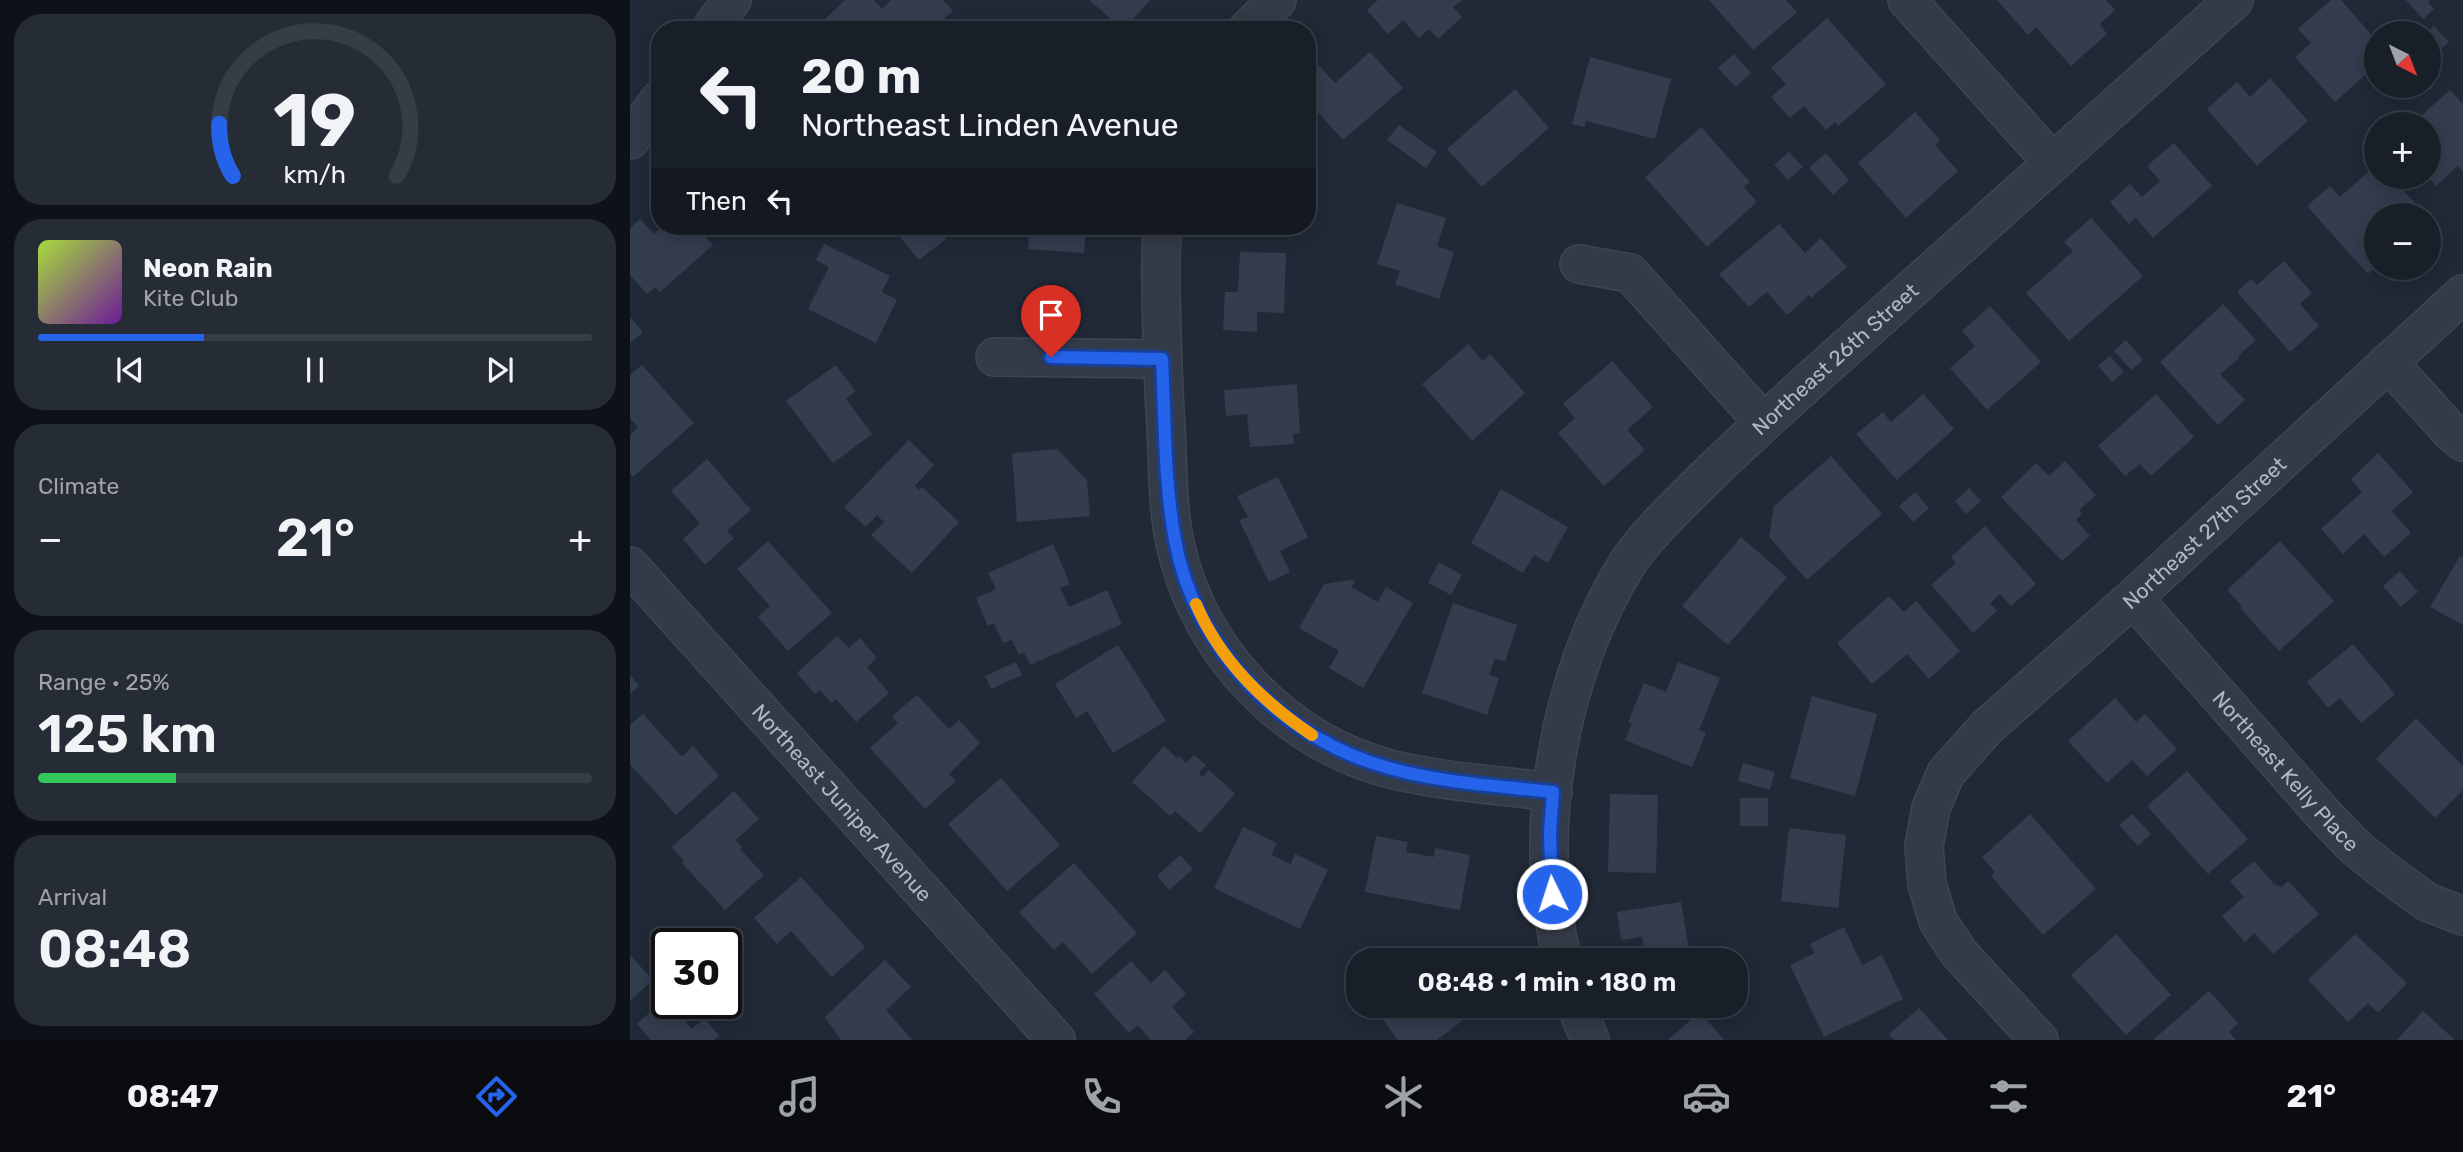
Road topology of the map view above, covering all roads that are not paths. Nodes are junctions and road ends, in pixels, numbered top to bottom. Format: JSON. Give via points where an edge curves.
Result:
{"nodes":[{"id":1,"x":732,"y":0,"type":"edge"},
{"id":2,"x":1277,"y":0,"type":"edge"},
{"id":3,"x":1907,"y":0,"type":"edge"},
{"id":4,"x":2234,"y":0,"type":"edge"},
{"id":5,"x":717,"y":21,"type":"edge"},
{"id":6,"x":1256,"y":21,"type":"edge"},
{"id":7,"x":651,"y":111,"type":"edge"},
{"id":8,"x":630,"y":140,"type":"edge"},
{"id":9,"x":2053,"y":163,"type":"junction"},
{"id":10,"x":1163,"y":235,"type":"edge"},
{"id":11,"x":1579,"y":264,"type":"dead end"},
{"id":12,"x":2463,"y":294,"type":"edge"},
{"id":13,"x":995,"y":356,"type":"dead end"},
{"id":14,"x":1162,"y":359,"type":"junction"},
{"id":15,"x":2388,"y":362,"type":"junction"},
{"id":16,"x":1763,"y":422,"type":"junction"},
{"id":17,"x":2463,"y":442,"type":"edge"},
{"id":18,"x":630,"y":566,"type":"edge"},
{"id":19,"x":2133,"y":598,"type":"junction"},
{"id":20,"x":1553,"y":792,"type":"junction"},
{"id":21,"x":2463,"y":916,"type":"edge"},
{"id":22,"x":1560,"y":948,"type":"edge"},
{"id":23,"x":1581,"y":1018,"type":"edge"},
{"id":24,"x":1056,"y":1040,"type":"edge"},
{"id":25,"x":1590,"y":1040,"type":"edge"},
{"id":26,"x":2039,"y":1040,"type":"edge"}],
"edges":[{"from":1,"to":5,"type":"street"},
{"from":2,"to":6,"type":"street"},
{"from":3,"to":9,"type":"street"},
{"from":4,"to":9,"type":"street","name":"Northeast 26th Street"},
{"from":7,"to":8,"type":"street"},
{"from":9,"to":16,"type":"street","name":"Northeast 26th Street"},
{"from":10,"to":14,"type":"street"},
{"from":11,"to":16,"type":"street","via":[[1630,273]]},
{"from":12,"to":15,"type":"street","name":"Northeast 27th Street"},
{"from":13,"to":14,"type":"street"},
{"from":14,"to":20,"type":"street","via":[[1170,502],[1178,555],[1202,619],[1250,685],[1280,713],[1350,755],[1430,777]]},
{"from":15,"to":17,"type":"street"},
{"from":15,"to":19,"type":"street","name":"Northeast 27th Street"},
{"from":16,"to":20,"type":"street","name":"Northeast 26th Street","via":[[1677,506],[1629,561],[1608,597],[1590,635],[1564,716]]},
{"from":18,"to":24,"type":"street","name":"Northeast Juniper Avenue"},
{"from":19,"to":21,"type":"street","name":"Northeast Kelly Place","via":[[2356,848],[2427,902]]},
{"from":19,"to":26,"type":"street","name":"Northeast 27th Street","via":[[1987,727],[1946,773],[1931,808],[1924,846],[1927,884],[1938,920],[1959,953]]},
{"from":20,"to":22,"type":"street","name":"Northeast 26th Street","via":[[1550,874]]},
{"from":23,"to":25,"type":"street"}]}
